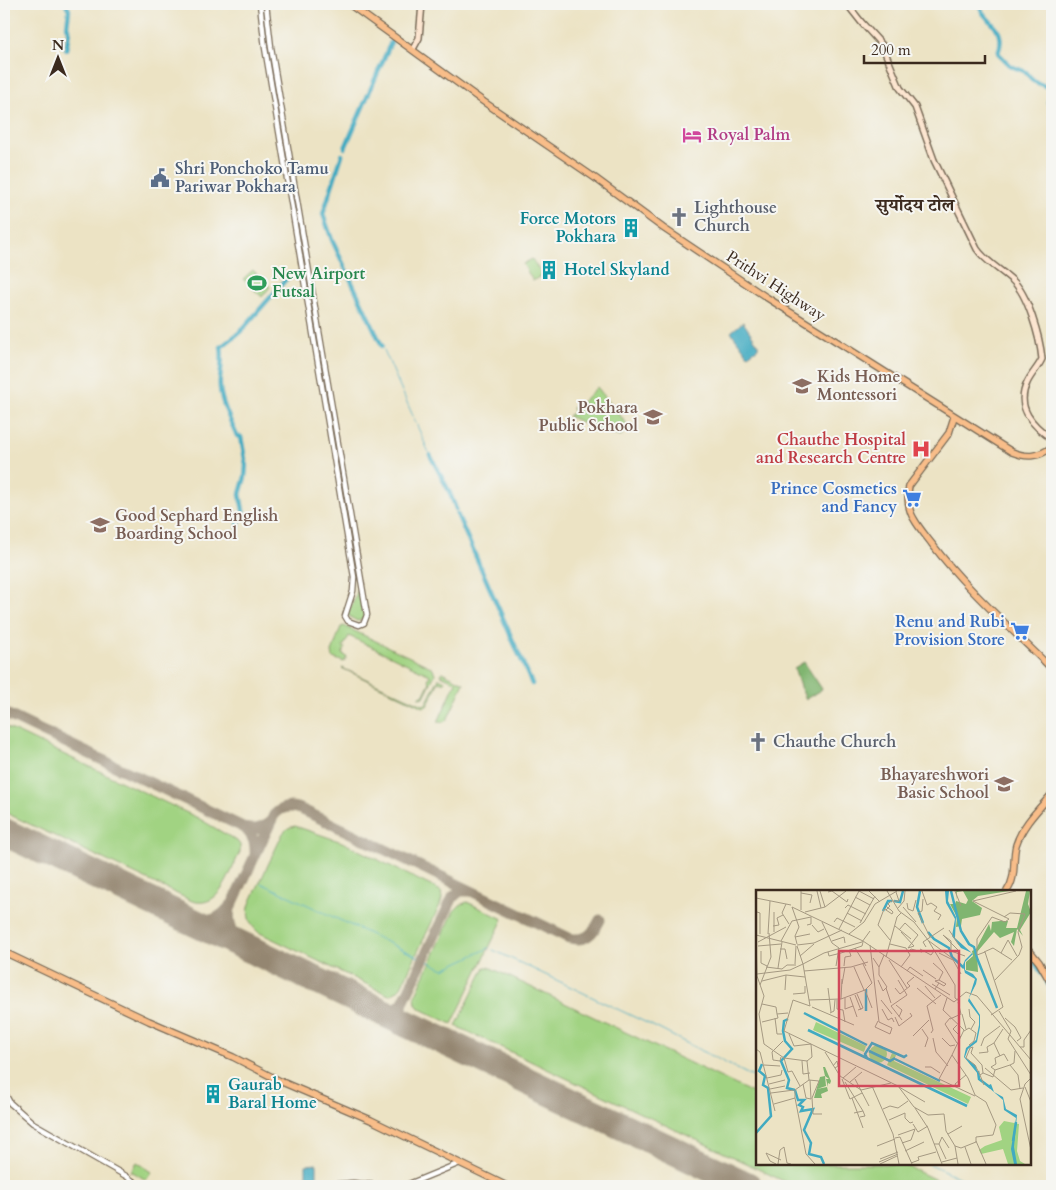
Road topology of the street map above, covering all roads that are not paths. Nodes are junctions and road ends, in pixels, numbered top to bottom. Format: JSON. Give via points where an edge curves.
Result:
{"nodes":[{"id":1,"x":260,"y":4,"type":"edge"},
{"id":2,"x":266,"y":4,"type":"edge"},
{"id":3,"x":349,"y":4,"type":"edge"},
{"id":4,"x":422,"y":4,"type":"edge"},
{"id":5,"x":847,"y":4,"type":"edge"},
{"id":6,"x":414,"y":49,"type":"junction"},
{"id":7,"x":954,"y":417,"type":"junction"},
{"id":8,"x":1052,"y":439,"type":"edge"},
{"id":9,"x":1052,"y":447,"type":"edge"},
{"id":10,"x":1052,"y":668,"type":"edge"},
{"id":11,"x":1052,"y":794,"type":"edge"},
{"id":12,"x":1006,"y":890,"type":"edge"},
{"id":13,"x":4,"y":952,"type":"edge"},
{"id":14,"x":1031,"y":952,"type":"edge"},
{"id":15,"x":1052,"y":985,"type":"edge"},
{"id":16,"x":4,"y":1092,"type":"edge"},
{"id":17,"x":460,"y":1163,"type":"junction"},
{"id":18,"x":140,"y":1186,"type":"edge"},
{"id":19,"x":314,"y":1186,"type":"edge"},
{"id":20,"x":385,"y":1186,"type":"edge"},
{"id":21,"x":404,"y":1186,"type":"edge"},
{"id":22,"x":508,"y":1186,"type":"edge"}],
"edges":[{"from":1,"to":2,"type":"street","via":[[354,577],[345,616],[348,622],[359,625],[364,623],[367,615]]},
{"from":3,"to":6,"type":"main road","name":"Prithvi Highway"},
{"from":4,"to":6,"type":"main road","via":[[419,38]]},
{"from":5,"to":8,"type":"main road","via":[[882,45],[900,88],[915,106],[934,160],[977,249],[1014,281],[1026,300],[1042,359],[1026,384],[1024,401],[1030,421]]},
{"from":6,"to":7,"type":"main road","name":"Prithvi Highway","via":[[663,228]]},
{"from":7,"to":9,"type":"main road","name":"Prithvi Highway","via":[[1018,455],[1035,456]]},
{"from":7,"to":10,"type":"main road","via":[[948,433],[909,486],[907,494],[913,518],[966,584]]},
{"from":11,"to":12,"type":"main road","via":[[1023,828],[1014,854],[1013,877]]},
{"from":13,"to":17,"type":"main road","via":[[149,1022],[233,1057]]},
{"from":14,"to":15,"type":"main road"},
{"from":16,"to":18,"type":"street","via":[[10,1103],[34,1123]]},
{"from":17,"to":21,"type":"street"},
{"from":17,"to":22,"type":"main road"},
{"from":19,"to":20,"type":"street","via":[[353,1183]]}]}
